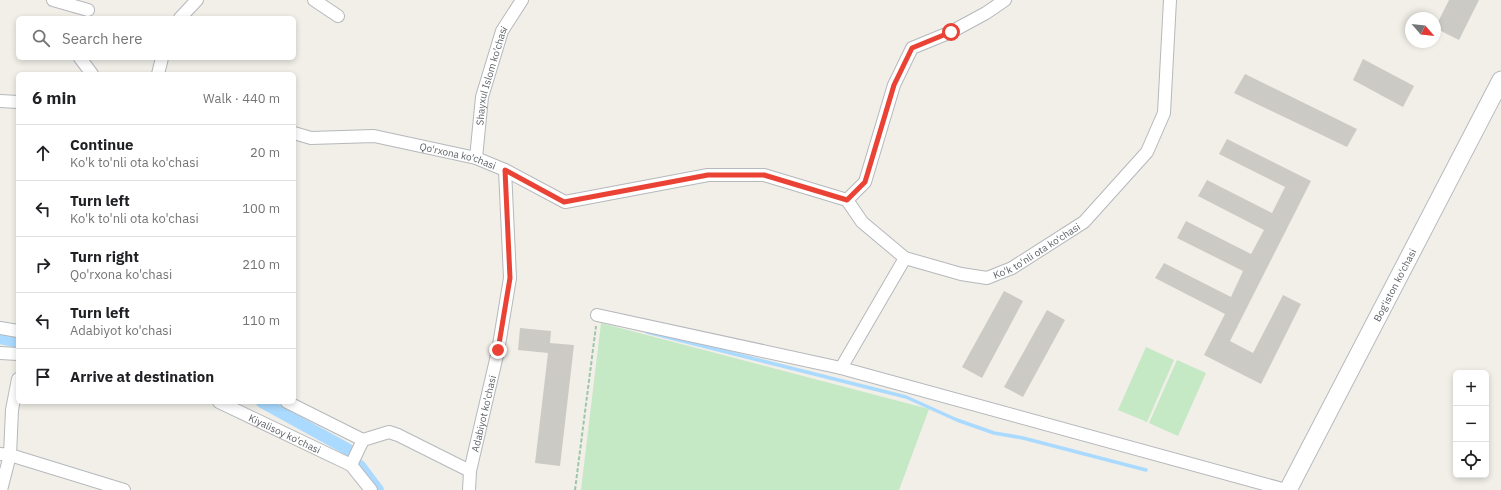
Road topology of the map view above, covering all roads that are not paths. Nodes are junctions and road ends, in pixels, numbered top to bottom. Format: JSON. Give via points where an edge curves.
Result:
{"nodes":[{"id":1,"x":53,"y":0,"type":"edge"},
{"id":2,"x":197,"y":0,"type":"edge"},
{"id":3,"x":314,"y":0,"type":"edge"},
{"id":4,"x":522,"y":0,"type":"edge"},
{"id":5,"x":1005,"y":0,"type":"edge"},
{"id":6,"x":1170,"y":0,"type":"edge"},
{"id":7,"x":89,"y":9,"type":"edge"},
{"id":8,"x":182,"y":16,"type":"edge"},
{"id":9,"x":338,"y":16,"type":"dead end"},
{"id":10,"x":82,"y":60,"type":"edge"},
{"id":11,"x":162,"y":60,"type":"edge"},
{"id":12,"x":90,"y":72,"type":"edge"},
{"id":13,"x":158,"y":72,"type":"edge"},
{"id":14,"x":1501,"y":80,"type":"edge"},
{"id":15,"x":0,"y":101,"type":"edge"},
{"id":16,"x":16,"y":102,"type":"edge"},
{"id":17,"x":296,"y":134,"type":"edge"},
{"id":18,"x":476,"y":158,"type":"junction"},
{"id":19,"x":505,"y":170,"type":"junction"},
{"id":20,"x":847,"y":200,"type":"junction"},
{"id":21,"x":905,"y":258,"type":"junction"},
{"id":22,"x":597,"y":315,"type":"road end"},
{"id":23,"x":0,"y":328,"type":"edge"},
{"id":24,"x":16,"y":331,"type":"edge"},
{"id":25,"x":0,"y":353,"type":"edge"},
{"id":26,"x":16,"y":354,"type":"edge"},
{"id":27,"x":841,"y":368,"type":"junction"},
{"id":28,"x":16,"y":389,"type":"edge"},
{"id":29,"x":223,"y":404,"type":"edge"},
{"id":30,"x":291,"y":404,"type":"edge"},
{"id":31,"x":363,"y":440,"type":"junction"},
{"id":32,"x":5,"y":455,"type":"edge"},
{"id":33,"x":351,"y":465,"type":"junction"},
{"id":34,"x":470,"y":471,"type":"junction"},
{"id":35,"x":1,"y":490,"type":"edge"},
{"id":36,"x":124,"y":490,"type":"edge"},
{"id":37,"x":371,"y":490,"type":"edge"},
{"id":38,"x":469,"y":490,"type":"edge"},
{"id":39,"x":1287,"y":490,"type":"edge"}],
"edges":[{"from":1,"to":7,"type":"street"},
{"from":2,"to":8,"type":"street"},
{"from":3,"to":9,"type":"street"},
{"from":4,"to":18,"type":"street","name":"Shayxul Islom ko'chasi","via":[[502,31],[482,97]]},
{"from":5,"to":20,"type":"street","via":[[951,32],[912,48],[894,85],[865,182]]},
{"from":6,"to":21,"type":"street","name":"Ko'k to'nli ota ko'chasi","via":[[1164,113],[1147,152],[1084,222],[1012,268],[987,278],[961,274]]},
{"from":10,"to":12,"type":"street"},
{"from":11,"to":13,"type":"street"},
{"from":14,"to":39,"type":"main road","name":"Bog'iston ko'chasi"},
{"from":15,"to":16,"type":"street"},
{"from":17,"to":18,"type":"street","name":"Qo'rxona ko'chasi","via":[[311,138],[374,136]]},
{"from":18,"to":19,"type":"street","name":"Qo'rxona ko'chasi"},
{"from":19,"to":20,"type":"street","name":"Qo'rxona ko'chasi","via":[[564,202],[708,175],[764,175]]},
{"from":19,"to":34,"type":"street","name":"Adabiyot ko'chasi","via":[[510,278],[498,350]]},
{"from":20,"to":21,"type":"street","name":"Ko'k to'nli ota ko'chasi","via":[[862,222]]},
{"from":21,"to":27,"type":"street"},
{"from":22,"to":27,"type":"street"},
{"from":23,"to":24,"type":"street"},
{"from":25,"to":26,"type":"street"},
{"from":27,"to":39,"type":"street"},
{"from":28,"to":32,"type":"street"},
{"from":29,"to":33,"type":"street","name":"Kiyalisoy ko'chasi"},
{"from":30,"to":31,"type":"street"},
{"from":31,"to":33,"type":"street"},
{"from":31,"to":34,"type":"street","via":[[389,432]]},
{"from":32,"to":35,"type":"street"},
{"from":32,"to":36,"type":"street"},
{"from":33,"to":37,"type":"street","name":"Kiyalisoy ko'chasi"},
{"from":34,"to":38,"type":"street","name":"Adabiyot ko'chasi"}]}
